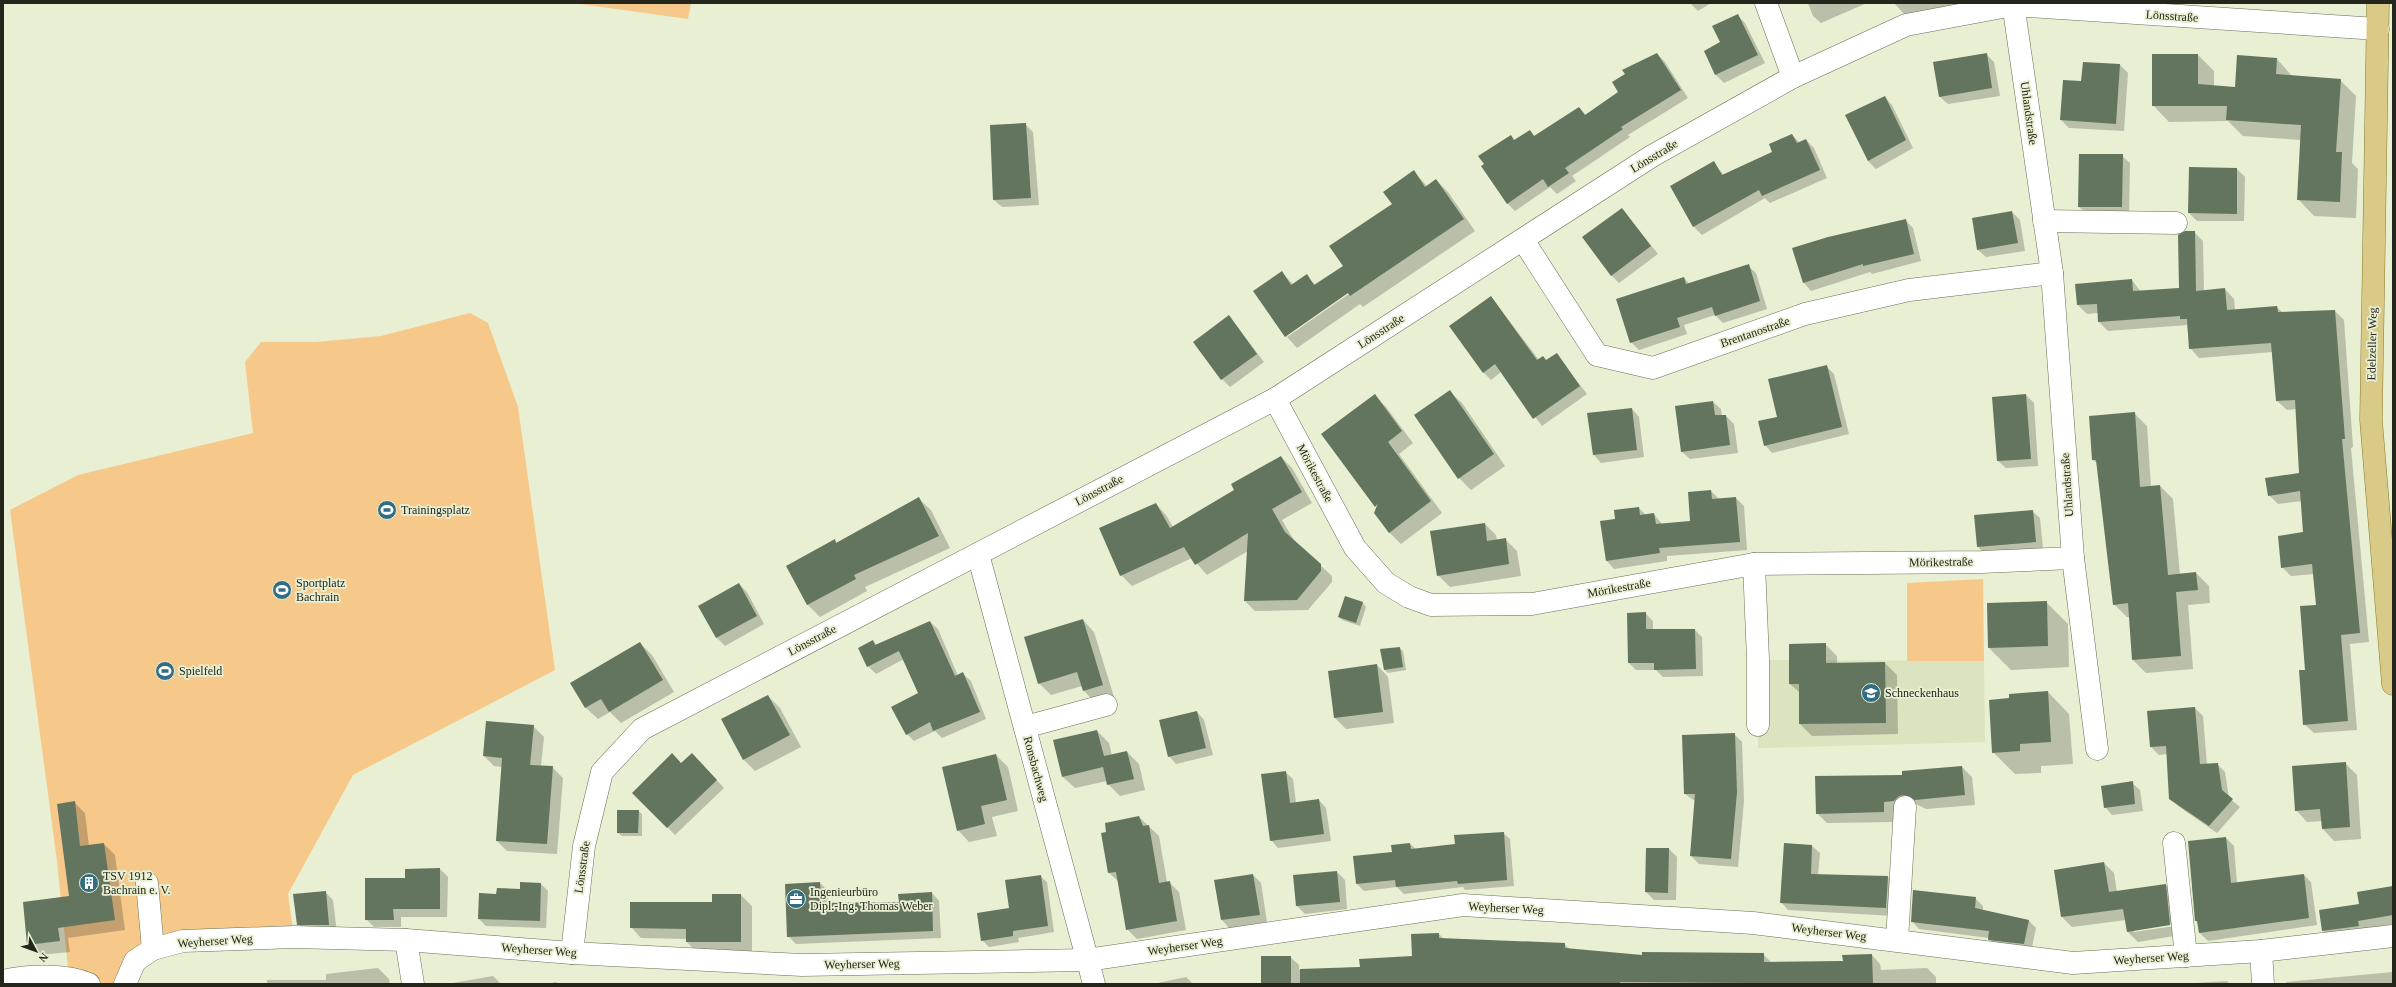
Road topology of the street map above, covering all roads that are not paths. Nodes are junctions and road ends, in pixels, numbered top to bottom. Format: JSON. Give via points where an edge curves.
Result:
{"nodes":[{"id":1,"x":1766,"y":3,"type":"edge"},
{"id":2,"x":2378,"y":3,"type":"edge"},
{"id":3,"x":2013,"y":4,"type":"edge"},
{"id":4,"x":2378,"y":29,"type":"junction"},
{"id":5,"x":1793,"y":77,"type":"junction"},
{"id":6,"x":2044,"y":221,"type":"junction"},
{"id":7,"x":2176,"y":223,"type":"dead end"},
{"id":8,"x":1523,"y":240,"type":"junction"},
{"id":9,"x":2052,"y":274,"type":"junction"},
{"id":10,"x":1275,"y":399,"type":"junction"},
{"id":11,"x":2386,"y":530,"type":"edge"},
{"id":12,"x":978,"y":554,"type":"junction"},
{"id":13,"x":2073,"y":558,"type":"junction"},
{"id":14,"x":1754,"y":564,"type":"junction"},
{"id":15,"x":2392,"y":653,"type":"edge"},
{"id":16,"x":2393,"y":684,"type":"edge"},
{"id":17,"x":1106,"y":705,"type":"dead end"},
{"id":18,"x":1758,"y":725,"type":"dead end"},
{"id":19,"x":1024,"y":727,"type":"junction"},
{"id":20,"x":2097,"y":749,"type":"dead end"},
{"id":21,"x":1904,"y":807,"type":"dead end"},
{"id":22,"x":2174,"y":843,"type":"dead end"},
{"id":23,"x":147,"y":883,"type":"dead end"},
{"id":24,"x":2393,"y":936,"type":"edge"},
{"id":25,"x":406,"y":940,"type":"junction"},
{"id":26,"x":1897,"y":940,"type":"junction"},
{"id":27,"x":153,"y":949,"type":"junction"},
{"id":28,"x":2261,"y":951,"type":"junction"},
{"id":29,"x":572,"y":953,"type":"junction"},
{"id":30,"x":2186,"y":956,"type":"junction"},
{"id":31,"x":1087,"y":960,"type":"junction"},
{"id":32,"x":3,"y":981,"type":"edge"},
{"id":33,"x":89,"y":984,"type":"edge"},
{"id":34,"x":125,"y":984,"type":"edge"},
{"id":35,"x":413,"y":984,"type":"edge"},
{"id":36,"x":1094,"y":984,"type":"edge"},
{"id":37,"x":2263,"y":984,"type":"edge"}],
"edges":[{"from":1,"to":5,"type":"street"},
{"from":2,"to":4,"type":"main road","name":"Edelzeller Weg"},
{"from":3,"to":4,"type":"street","name":"Lönsstraße"},
{"from":3,"to":5,"type":"street","name":"Lönsstraße","via":[[1906,25]]},
{"from":3,"to":6,"type":"street","name":"Uhlandstraße"},
{"from":4,"to":11,"type":"main road","name":"Edelzeller Weg","via":[[2371,420]]},
{"from":5,"to":8,"type":"street","name":"Lönsstraße","via":[[1652,156]]},
{"from":6,"to":7,"type":"street"},
{"from":6,"to":9,"type":"street","name":"Uhlandstraße"},
{"from":8,"to":9,"type":"street","name":"Brentanostraße","via":[[1598,355],[1653,368],[1805,314],[1909,290]]},
{"from":8,"to":10,"type":"street","name":"Lönsstraße"},
{"from":9,"to":13,"type":"street","name":"Uhlandstraße"},
{"from":10,"to":12,"type":"street","name":"Lönsstraße"},
{"from":10,"to":14,"type":"street","name":"Mörikestraße","via":[[1355,548],[1386,583],[1409,597],[1431,605],[1532,604]]},
{"from":11,"to":15,"type":"main road","name":"Edelzeller Weg"},
{"from":12,"to":19,"type":"street","name":"Ronsbachweg"},
{"from":12,"to":29,"type":"street","name":"Lönsstraße","via":[[642,730],[602,772],[584,846]]},
{"from":13,"to":14,"type":"street","name":"Mörikestraße","via":[[1982,562]]},
{"from":13,"to":20,"type":"street","name":"Uhlandstraße"},
{"from":14,"to":18,"type":"street"},
{"from":15,"to":16,"type":"main road","name":"Edelzeller Weg"},
{"from":17,"to":19,"type":"street"},
{"from":19,"to":31,"type":"street","name":"Ronsbachweg"},
{"from":21,"to":26,"type":"street"},
{"from":22,"to":30,"type":"street"},
{"from":23,"to":27,"type":"street"},
{"from":24,"to":28,"type":"street","name":"Weyherser Weg"},
{"from":25,"to":27,"type":"street","name":"Weyherser Weg","via":[[294,937],[183,941]]},
{"from":25,"to":29,"type":"street","name":"Weyherser Weg"},
{"from":25,"to":35,"type":"street"},
{"from":26,"to":30,"type":"street","name":"Weyherser Weg","via":[[2072,963]]},
{"from":26,"to":31,"type":"street","name":"Weyherser Weg","via":[[1753,923],[1463,905]]},
{"from":27,"to":34,"type":"street","name":"Weyherser Weg","via":[[134,961]]},
{"from":28,"to":30,"type":"street","name":"Weyherser Weg"},
{"from":28,"to":37,"type":"street"},
{"from":29,"to":31,"type":"street","name":"Weyherser Weg","via":[[802,965]]},
{"from":31,"to":36,"type":"street","name":"Ronsbachweg"},
{"from":32,"to":33,"type":"street","via":[[14,978],[69,978]]}]}
